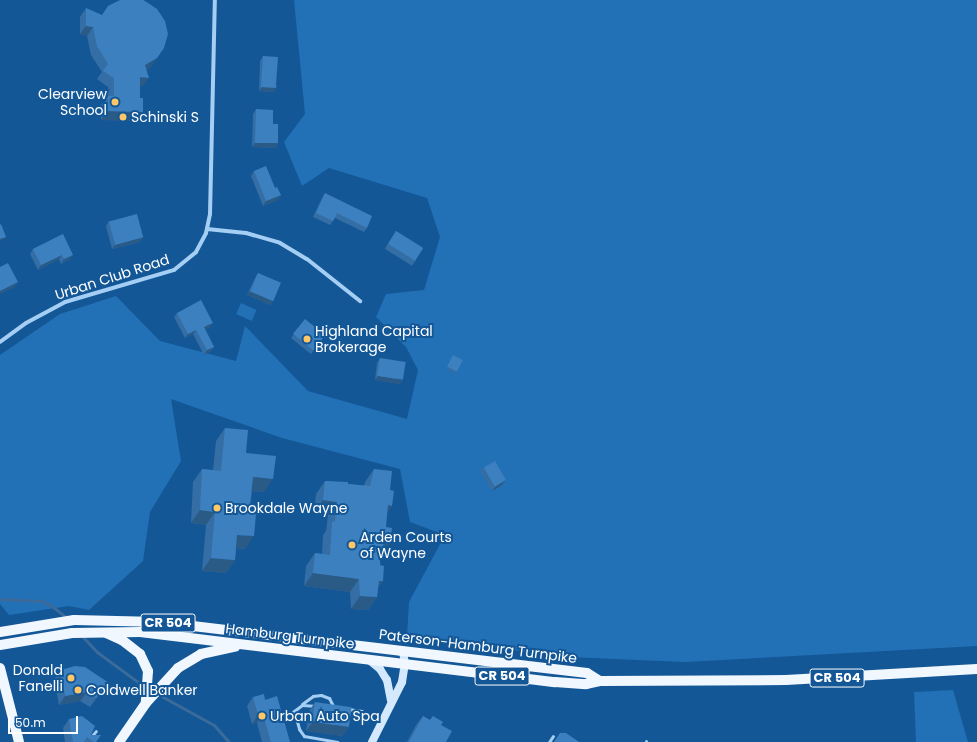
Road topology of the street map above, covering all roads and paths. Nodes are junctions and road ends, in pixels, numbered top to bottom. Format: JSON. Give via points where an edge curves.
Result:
{"nodes":[{"id":1,"x":215,"y":0,"type":"edge"},
{"id":2,"x":207,"y":229,"type":"junction"},
{"id":3,"x":360,"y":301,"type":"dead end"},
{"id":4,"x":0,"y":342,"type":"edge"},
{"id":5,"x":103,"y":631,"type":"junction"},
{"id":6,"x":0,"y":632,"type":"edge"},
{"id":7,"x":0,"y":645,"type":"edge"},
{"id":8,"x":245,"y":645,"type":"junction"},
{"id":9,"x":403,"y":652,"type":"junction"},
{"id":10,"x":369,"y":660,"type":"junction"},
{"id":11,"x":405,"y":664,"type":"junction"},
{"id":12,"x":0,"y":668,"type":"edge"},
{"id":13,"x":977,"y":669,"type":"edge"},
{"id":14,"x":600,"y":681,"type":"junction"},
{"id":15,"x":392,"y":700,"type":"junction"},
{"id":16,"x":146,"y":703,"type":"junction"},
{"id":17,"x":302,"y":705,"type":"junction"},
{"id":18,"x":320,"y":706,"type":"edge"},
{"id":19,"x":327,"y":707,"type":"edge"},
{"id":20,"x":334,"y":708,"type":"junction"},
{"id":21,"x":294,"y":711,"type":"junction"},
{"id":22,"x":362,"y":711,"type":"dead end"},
{"id":23,"x":290,"y":714,"type":"dead end"},
{"id":24,"x":32,"y":725,"type":"dead end"},
{"id":25,"x":33,"y":729,"type":"dead end"},
{"id":26,"x":96,"y":731,"type":"edge"},
{"id":27,"x":100,"y":734,"type":"edge"},
{"id":28,"x":553,"y":736,"type":"dead end"},
{"id":29,"x":19,"y":742,"type":"edge"},
{"id":30,"x":87,"y":742,"type":"edge"},
{"id":31,"x":92,"y":742,"type":"edge"},
{"id":32,"x":119,"y":742,"type":"edge"},
{"id":33,"x":337,"y":742,"type":"edge"},
{"id":34,"x":372,"y":742,"type":"edge"},
{"id":35,"x":549,"y":742,"type":"edge"}],
"edges":[{"from":1,"to":2,"type":"street","name":"Urban Club Road","via":[[210,214]]},
{"from":2,"to":3,"type":"street","via":[[246,233],[280,244],[307,259]]},
{"from":2,"to":4,"type":"street","name":"Urban Club Road","via":[[196,252],[181,266],[65,302],[26,323]]},
{"from":5,"to":7,"type":"main road","name":"Hamburg Turnpike","number":"CR 504","via":[[72,633]]},
{"from":5,"to":8,"type":"main road","name":"Hamburg Turnpike","number":"CR 504","via":[[163,634]]},
{"from":5,"to":16,"type":"main road","via":[[122,640],[140,654],[148,671]]},
{"from":6,"to":9,"type":"main road","name":"Paterson-Hamburg Turnpike","number":"CR 504","via":[[74,620],[159,622]]},
{"from":8,"to":10,"type":"main road","name":"Hamburg Turnpike","number":"CR 504"},
{"from":8,"to":16,"type":"main road","via":[[202,654],[187,661],[167,678]]},
{"from":9,"to":11,"type":"street"},
{"from":9,"to":14,"type":"main road","name":"Paterson-Hamburg Turnpike","number":"CR 504","via":[[587,673]]},
{"from":10,"to":11,"type":"main road","name":"Hamburg Turnpike","number":"CR 504"},
{"from":10,"to":15,"type":"street","via":[[380,669],[387,680]]},
{"from":11,"to":14,"type":"main road","name":"Hamburg Turnpike","number":"CR 504","via":[[562,683],[586,684]]},
{"from":11,"to":15,"type":"street","via":[[402,682]]},
{"from":12,"to":29,"type":"main road"},
{"from":13,"to":14,"type":"main road","name":"Paterson-Hamburg Turnpike","number":"CR 504","via":[[786,680]]},
{"from":15,"to":34,"type":"street"},
{"from":16,"to":32,"type":"main road"},
{"from":17,"to":18,"type":"lane"},
{"from":17,"to":20,"type":"lane","via":[[313,696],[321,695],[329,698]]},
{"from":17,"to":21,"type":"lane"},
{"from":19,"to":20,"type":"lane"},
{"from":20,"to":22,"type":"lane"},
{"from":21,"to":23,"type":"lane"},
{"from":21,"to":33,"type":"lane","via":[[299,729],[304,736]]},
{"from":24,"to":25,"type":"path"},
{"from":26,"to":30,"type":"lane"},
{"from":27,"to":31,"type":"lane"},
{"from":28,"to":35,"type":"lane"}]}
